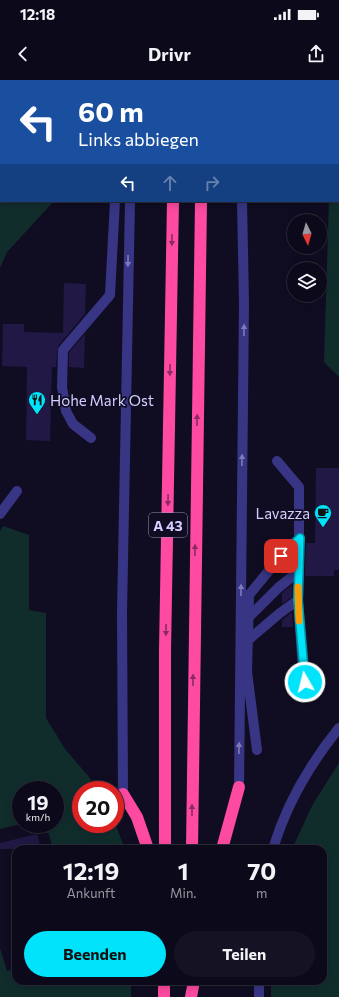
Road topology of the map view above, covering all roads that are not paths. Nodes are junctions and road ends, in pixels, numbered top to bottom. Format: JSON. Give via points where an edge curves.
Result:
{"nodes":[{"id":1,"x":115,"y":202,"type":"edge"},
{"id":2,"x":130,"y":202,"type":"edge"},
{"id":3,"x":173,"y":202,"type":"edge"},
{"id":4,"x":201,"y":202,"type":"edge"},
{"id":5,"x":242,"y":202,"type":"edge"},
{"id":6,"x":91,"y":438,"type":"dead end"},
{"id":7,"x":277,"y":461,"type":"dead end"},
{"id":8,"x":17,"y":491,"type":"dead end"},
{"id":9,"x":0,"y":514,"type":"edge"},
{"id":10,"x":300,"y":538,"type":"junction"},
{"id":11,"x":299,"y":571,"type":"junction"},
{"id":12,"x":298,"y":600,"type":"junction"},
{"id":13,"x":248,"y":618,"type":"junction"},
{"id":14,"x":247,"y":641,"type":"junction"},
{"id":15,"x":307,"y":694,"type":"dead end"},
{"id":16,"x":339,"y":728,"type":"edge"},
{"id":17,"x":257,"y":750,"type":"dead end"},
{"id":18,"x":123,"y":781,"type":"edge"},
{"id":19,"x":239,"y":787,"type":"joint"},
{"id":20,"x":124,"y":796,"type":"edge"},
{"id":21,"x":147,"y":845,"type":"edge"},
{"id":22,"x":164,"y":845,"type":"edge"},
{"id":23,"x":192,"y":845,"type":"edge"},
{"id":24,"x":223,"y":845,"type":"edge"},
{"id":25,"x":274,"y":845,"type":"edge"},
{"id":26,"x":164,"y":985,"type":"edge"},
{"id":27,"x":192,"y":985,"type":"edge"},
{"id":28,"x":259,"y":985,"type":"edge"},
{"id":29,"x":164,"y":997,"type":"edge"},
{"id":30,"x":191,"y":997,"type":"edge"},
{"id":31,"x":259,"y":997,"type":"edge"}],
"edges":[{"from":1,"to":6,"type":"street","via":[[110,295],[62,350],[62,387],[66,411],[73,424]]},
{"from":2,"to":18,"type":"street","one_way":true,"via":[[122,612]]},
{"from":3,"to":22,"type":"highway","number":"A 43","one_way":true},
{"from":23,"to":4,"type":"highway","number":"A 43","one_way":true},
{"from":19,"to":5,"type":"street","one_way":true,"via":[[244,303]]},
{"from":7,"to":10,"type":"street","via":[[299,487]]},
{"from":8,"to":9,"type":"street"},
{"from":10,"to":11,"type":"street"},
{"from":10,"to":13,"type":"street","via":[[281,556],[249,596]]},
{"from":11,"to":12,"type":"street"},
{"from":11,"to":13,"type":"street"},
{"from":12,"to":14,"type":"street"},
{"from":12,"to":15,"type":"street"},
{"from":13,"to":14,"type":"street"},
{"from":14,"to":17,"type":"street","via":[[247,672]]},
{"from":16,"to":25,"type":"street","via":[[313,763],[296,792]]},
{"from":19,"to":24,"type":"highway"},
{"from":20,"to":21,"type":"highway","via":[[137,817]]},
{"from":26,"to":29,"type":"highway"},
{"from":27,"to":30,"type":"highway"},
{"from":28,"to":31,"type":"street"}]}
